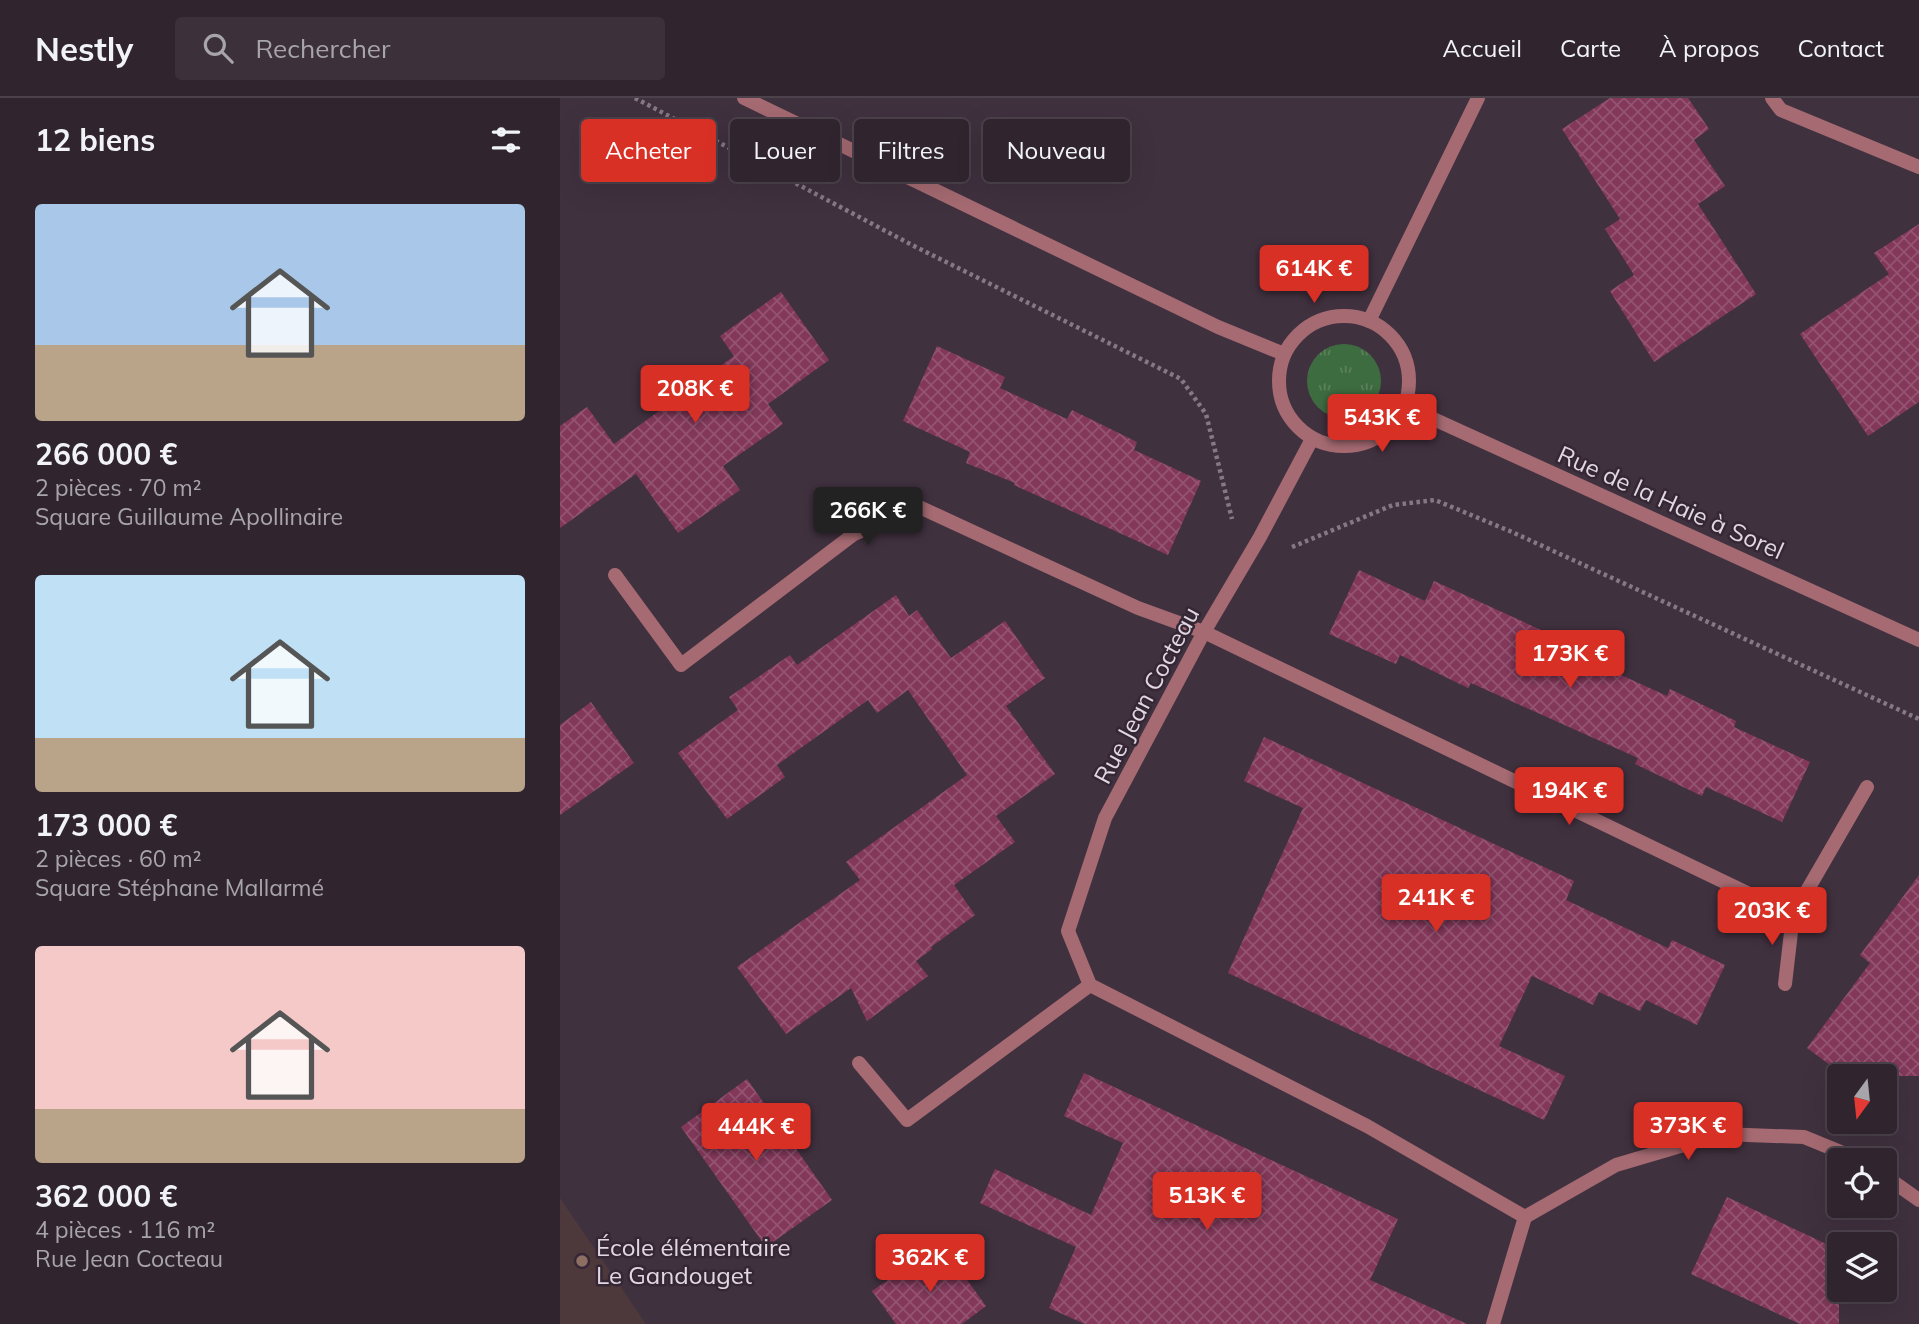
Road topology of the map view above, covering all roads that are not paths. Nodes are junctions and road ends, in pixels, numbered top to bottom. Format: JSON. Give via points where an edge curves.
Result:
{"nodes":[{"id":1,"x":744,"y":98,"type":"edge"},
{"id":2,"x":1478,"y":98,"type":"edge"},
{"id":3,"x":1772,"y":98,"type":"edge"},
{"id":4,"x":1919,"y":167,"type":"edge"},
{"id":5,"x":1369,"y":321,"type":"junction"},
{"id":6,"x":1284,"y":354,"type":"junction"},
{"id":7,"x":1405,"y":406,"type":"junction"},
{"id":8,"x":1312,"y":439,"type":"junction"},
{"id":9,"x":615,"y":575,"type":"dead end"},
{"id":10,"x":1204,"y":632,"type":"junction"},
{"id":11,"x":1919,"y":640,"type":"edge"},
{"id":12,"x":1867,"y":787,"type":"dead end"},
{"id":13,"x":1793,"y":915,"type":"junction"},
{"id":14,"x":1785,"y":984,"type":"dead end"},
{"id":15,"x":1090,"y":985,"type":"junction"},
{"id":16,"x":859,"y":1063,"type":"dead end"},
{"id":17,"x":1829,"y":1148,"type":"edge"},
{"id":18,"x":1897,"y":1184,"type":"edge"},
{"id":19,"x":1919,"y":1200,"type":"edge"},
{"id":20,"x":1525,"y":1217,"type":"junction"},
{"id":21,"x":1493,"y":1324,"type":"edge"}],
"edges":[{"from":1,"to":6,"type":"street","via":[[1218,327]]},
{"from":2,"to":5,"type":"street"},
{"from":3,"to":4,"type":"street","via":[[1782,110]]},
{"from":5,"to":6,"type":"street","via":[[1330,317],[1311,325]]},
{"from":5,"to":7,"type":"street","via":[[1400,347],[1408,366]]},
{"from":6,"to":8,"type":"street","via":[[1279,392],[1285,411]]},
{"from":7,"to":8,"type":"street","via":[[1382,435],[1366,443],[1348,447]]},
{"from":7,"to":11,"type":"street","name":"Rue de la Haie à Sorel"},
{"from":8,"to":10,"type":"street","name":"Rue Jean Cocteau"},
{"from":9,"to":10,"type":"street","via":[[681,665],[853,534],[917,506],[1139,608]]},
{"from":10,"to":13,"type":"street"},
{"from":10,"to":15,"type":"street","name":"Rue Jean Cocteau","via":[[1105,818],[1068,931]]},
{"from":12,"to":13,"type":"street"},
{"from":13,"to":14,"type":"street"},
{"from":15,"to":16,"type":"street","via":[[907,1120]]},
{"from":15,"to":20,"type":"street","via":[[1367,1126]]},
{"from":17,"to":20,"type":"street","via":[[1804,1138],[1721,1134],[1616,1165]]},
{"from":18,"to":19,"type":"street"},
{"from":20,"to":21,"type":"street"}]}
